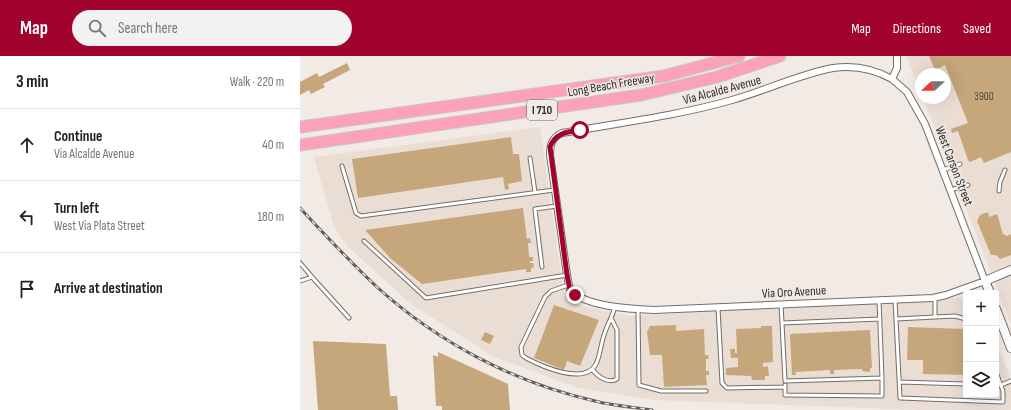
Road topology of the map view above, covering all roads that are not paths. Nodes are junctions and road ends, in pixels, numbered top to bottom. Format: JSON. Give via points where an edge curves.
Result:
{"nodes":[{"id":1,"x":719,"y":56,"type":"edge"},
{"id":2,"x":739,"y":56,"type":"edge"},
{"id":3,"x":780,"y":56,"type":"edge"},
{"id":4,"x":897,"y":56,"type":"edge"},
{"id":5,"x":688,"y":70,"type":"junction"},
{"id":6,"x":892,"y":79,"type":"junction"},
{"id":7,"x":300,"y":127,"type":"edge"},
{"id":8,"x":300,"y":145,"type":"edge"},
{"id":9,"x":530,"y":158,"type":"dead end"},
{"id":10,"x":960,"y":164,"type":"dead end"},
{"id":11,"x":342,"y":166,"type":"dead end"},
{"id":12,"x":942,"y":170,"type":"junction"},
{"id":13,"x":1005,"y":170,"type":"dead end"},
{"id":14,"x":968,"y":185,"type":"dead end"},
{"id":15,"x":554,"y":190,"type":"junction"},
{"id":16,"x":950,"y":190,"type":"junction"},
{"id":17,"x":999,"y":190,"type":"dead end"},
{"id":18,"x":535,"y":192,"type":"junction"},
{"id":19,"x":557,"y":206,"type":"junction"},
{"id":20,"x":364,"y":241,"type":"dead end"},
{"id":21,"x":300,"y":263,"type":"edge"},
{"id":22,"x":542,"y":267,"type":"dead end"},
{"id":23,"x":1011,"y":270,"type":"edge"},
{"id":24,"x":567,"y":275,"type":"junction"},
{"id":25,"x":312,"y":276,"type":"junction"},
{"id":26,"x":300,"y":281,"type":"edge"},
{"id":27,"x":985,"y":281,"type":"junction"},
{"id":28,"x":568,"y":285,"type":"junction"},
{"id":29,"x":989,"y":290,"type":"edge"},
{"id":30,"x":936,"y":297,"type":"junction"},
{"id":31,"x":879,"y":300,"type":"junction"},
{"id":32,"x":895,"y":300,"type":"junction"},
{"id":33,"x":781,"y":304,"type":"junction"},
{"id":34,"x":615,"y":306,"type":"junction"},
{"id":35,"x":718,"y":308,"type":"junction"},
{"id":36,"x":638,"y":310,"type":"junction"},
{"id":37,"x":935,"y":316,"type":"junction"},
{"id":38,"x":999,"y":317,"type":"edge"},
{"id":39,"x":349,"y":318,"type":"dead end"},
{"id":40,"x":611,"y":318,"type":"junction"},
{"id":41,"x":963,"y":318,"type":"edge"},
{"id":42,"x":880,"y":319,"type":"junction"},
{"id":43,"x":896,"y":319,"type":"junction"},
{"id":44,"x":782,"y":323,"type":"junction"},
{"id":45,"x":1011,"y":348,"type":"edge"},
{"id":46,"x":592,"y":369,"type":"junction"},
{"id":47,"x":882,"y":378,"type":"junction"},
{"id":48,"x":999,"y":380,"type":"edge"},
{"id":49,"x":785,"y":381,"type":"junction"},
{"id":50,"x":1011,"y":381,"type":"edge"},
{"id":51,"x":899,"y":382,"type":"junction"},
{"id":52,"x":963,"y":384,"type":"edge"},
{"id":53,"x":785,"y":386,"type":"junction"},
{"id":54,"x":1001,"y":386,"type":"junction"},
{"id":55,"x":706,"y":391,"type":"dead end"}],
"edges":[{"from":1,"to":5,"type":"highway"},
{"from":2,"to":5,"type":"highway","name":"Long Beach Freeway","number":"I 710"},
{"from":3,"to":8,"type":"highway","name":"Long Beach Freeway","number":"I 710","via":[[717,77],[640,95]]},
{"from":4,"to":6,"type":"street","via":[[897,68]]},
{"from":5,"to":7,"type":"highway","name":"Long Beach Freeway","number":"I 710","via":[[664,76]]},
{"from":6,"to":12,"type":"street","name":"West Carson Street","via":[[907,92],[915,105]]},
{"from":6,"to":15,"type":"street","name":"Via Alcalde Avenue","via":[[863,68],[834,68],[692,110],[562,133],[550,147]]},
{"from":9,"to":18,"type":"lane"},
{"from":10,"to":12,"type":"lane"},
{"from":11,"to":18,"type":"lane","via":[[356,213],[361,216]]},
{"from":12,"to":16,"type":"street","name":"West Carson Street"},
{"from":13,"to":17,"type":"lane"},
{"from":14,"to":16,"type":"lane"},
{"from":15,"to":18,"type":"lane"},
{"from":15,"to":19,"type":"street"},
{"from":16,"to":27,"type":"street","name":"West Carson Street"},
{"from":19,"to":22,"type":"lane","via":[[535,209]]},
{"from":19,"to":24,"type":"street"},
{"from":20,"to":24,"type":"lane","via":[[426,298]]},
{"from":21,"to":25,"type":"lane"},
{"from":23,"to":27,"type":"street","name":"Via Oro Avenue"},
{"from":24,"to":28,"type":"street"},
{"from":25,"to":26,"type":"lane"},
{"from":25,"to":39,"type":"lane"},
{"from":27,"to":29,"type":"street","name":"West Carson Street"},
{"from":27,"to":30,"type":"street","name":"Via Oro Avenue"},
{"from":28,"to":34,"type":"street","name":"Via Oro Avenue","via":[[575,295],[582,299]]},
{"from":28,"to":46,"type":"lane","via":[[545,296],[520,351],[530,360],[568,374],[580,375]]},
{"from":30,"to":32,"type":"street","name":"Via Oro Avenue"},
{"from":30,"to":37,"type":"lane"},
{"from":31,"to":32,"type":"street","name":"Via Oro Avenue"},
{"from":31,"to":33,"type":"street","name":"Via Oro Avenue"},
{"from":31,"to":42,"type":"lane"},
{"from":32,"to":43,"type":"lane"},
{"from":33,"to":35,"type":"street","name":"Via Oro Avenue"},
{"from":33,"to":44,"type":"lane"},
{"from":34,"to":36,"type":"street","name":"Via Oro Avenue"},
{"from":34,"to":40,"type":"lane"},
{"from":35,"to":36,"type":"street","name":"Via Oro Avenue"},
{"from":35,"to":53,"type":"lane","via":[[724,386]]},
{"from":36,"to":55,"type":"lane","via":[[640,385],[661,392]]},
{"from":37,"to":41,"type":"lane"},
{"from":37,"to":43,"type":"lane"},
{"from":38,"to":45,"type":"street"},
{"from":40,"to":46,"type":"lane","via":[[604,333],[596,364]]},
{"from":40,"to":46,"type":"lane","via":[[617,330],[617,379],[610,381],[599,377]]},
{"from":42,"to":44,"type":"lane"},
{"from":42,"to":47,"type":"lane"},
{"from":43,"to":51,"type":"lane"},
{"from":44,"to":49,"type":"lane"},
{"from":47,"to":49,"type":"lane"},
{"from":47,"to":53,"type":"lane","via":[[882,396],[785,395]]},
{"from":48,"to":54,"type":"lane"},
{"from":49,"to":53,"type":"lane"},
{"from":50,"to":54,"type":"lane"},
{"from":51,"to":52,"type":"lane"},
{"from":51,"to":54,"type":"lane","via":[[900,398],[1003,402]]}]}
